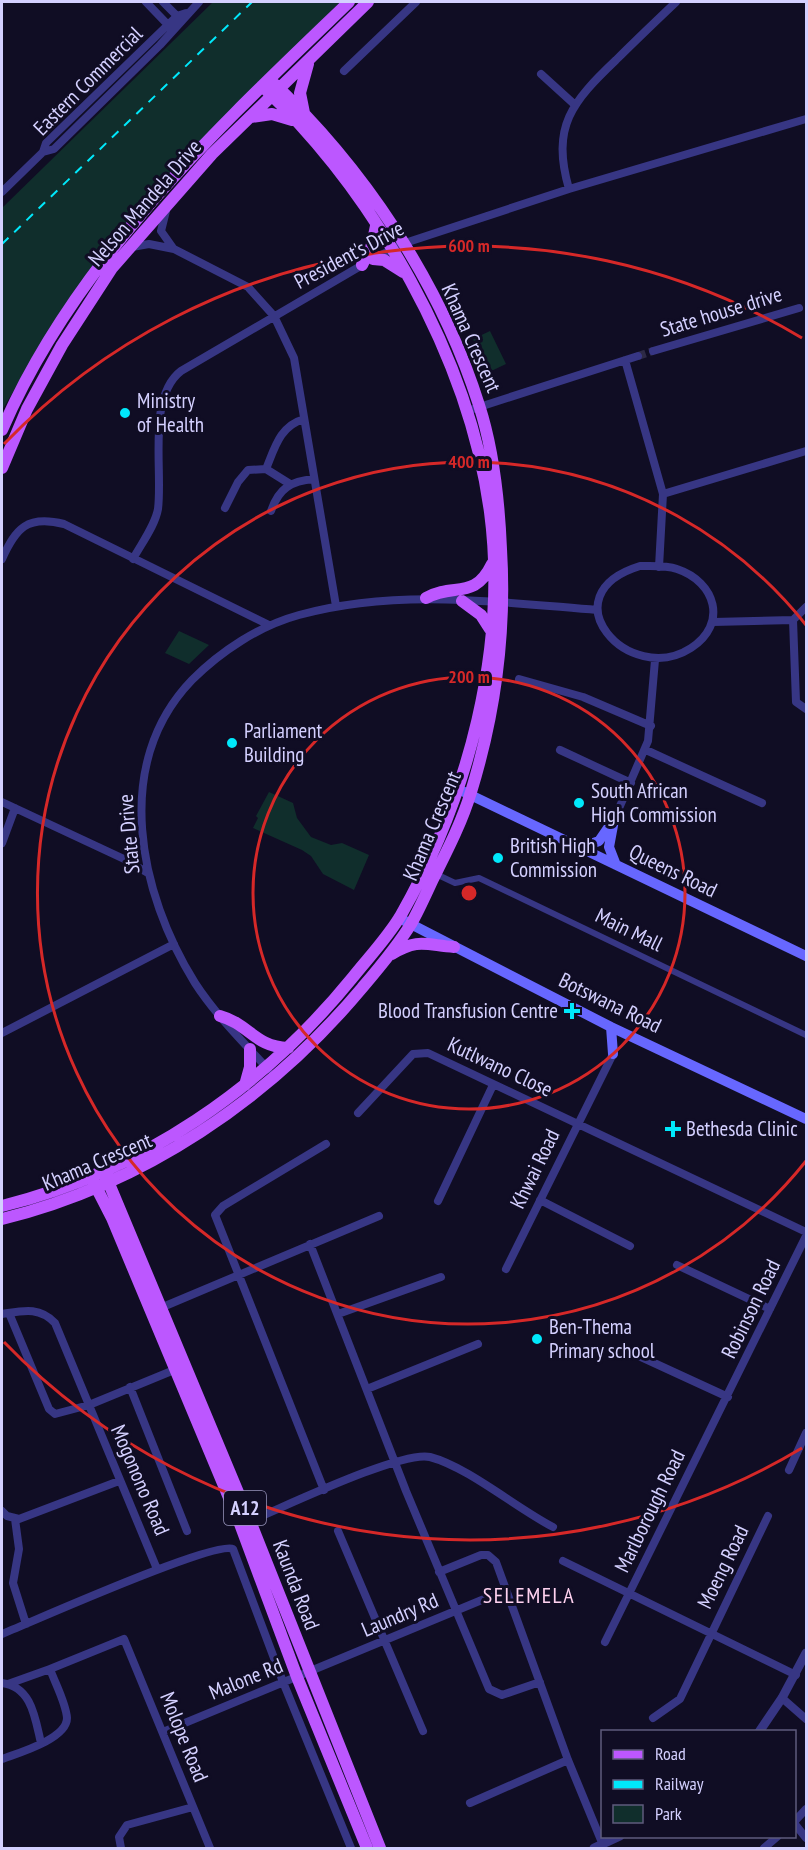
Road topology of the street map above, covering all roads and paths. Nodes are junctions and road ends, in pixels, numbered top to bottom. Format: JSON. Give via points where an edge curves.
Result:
{"nodes":[{"id":1,"x":146,"y":2,"type":"edge"},
{"id":2,"x":163,"y":2,"type":"edge"},
{"id":3,"x":199,"y":2,"type":"edge"},
{"id":4,"x":349,"y":2,"type":"edge"},
{"id":5,"x":368,"y":2,"type":"edge"},
{"id":6,"x":416,"y":2,"type":"edge"},
{"id":7,"x":676,"y":2,"type":"edge"},
{"id":8,"x":182,"y":17,"type":"junction"},
{"id":9,"x":170,"y":28,"type":"junction"},
{"id":10,"x":309,"y":60,"type":"junction"},
{"id":11,"x":344,"y":71,"type":"dead end"},
{"id":12,"x":541,"y":74,"type":"dead end"},
{"id":13,"x":266,"y":82,"type":"junction"},
{"id":14,"x":276,"y":92,"type":"junction"},
{"id":15,"x":574,"y":104,"type":"junction"},
{"id":16,"x":251,"y":117,"type":"junction"},
{"id":17,"x":300,"y":118,"type":"junction"},
{"id":18,"x":807,"y":119,"type":"edge"},
{"id":19,"x":569,"y":189,"type":"junction"},
{"id":20,"x":2,"y":192,"type":"edge"},
{"id":21,"x":171,"y":200,"type":"junction"},
{"id":22,"x":376,"y":226,"type":"junction"},
{"id":23,"x":405,"y":243,"type":"junction"},
{"id":24,"x":128,"y":249,"type":"junction"},
{"id":25,"x":174,"y":249,"type":"junction"},
{"id":26,"x":392,"y":249,"type":"junction"},
{"id":27,"x":367,"y":262,"type":"junction"},
{"id":28,"x":409,"y":276,"type":"junction"},
{"id":29,"x":798,"y":308,"type":"dead end"},
{"id":30,"x":273,"y":316,"type":"junction"},
{"id":31,"x":653,"y":351,"type":"tunnel mouth"},
{"id":32,"x":638,"y":356,"type":"tunnel mouth"},
{"id":33,"x":625,"y":360,"type":"junction"},
{"id":34,"x":480,"y":406,"type":"junction"},
{"id":35,"x":467,"y":411,"type":"junction"},
{"id":36,"x":304,"y":419,"type":"junction"},
{"id":37,"x":2,"y":430,"type":"edge"},
{"id":38,"x":807,"y":451,"type":"edge"},
{"id":39,"x":2,"y":468,"type":"edge"},
{"id":40,"x":266,"y":469,"type":"junction"},
{"id":41,"x":314,"y":479,"type":"junction"},
{"id":42,"x":290,"y":484,"type":"junction"},
{"id":43,"x":663,"y":494,"type":"junction"},
{"id":44,"x":225,"y":508,"type":"dead end"},
{"id":45,"x":272,"y":512,"type":"dead end"},
{"id":46,"x":2,"y":559,"type":"edge"},
{"id":47,"x":133,"y":559,"type":"junction"},
{"id":48,"x":494,"y":562,"type":"junction"},
{"id":49,"x":659,"y":567,"type":"junction"},
{"id":50,"x":426,"y":598,"type":"junction"},
{"id":51,"x":462,"y":601,"type":"junction"},
{"id":52,"x":498,"y":602,"type":"junction"},
{"id":53,"x":336,"y":606,"type":"junction"},
{"id":54,"x":807,"y":607,"type":"edge"},
{"id":55,"x":597,"y":610,"type":"junction"},
{"id":56,"x":793,"y":620,"type":"junction"},
{"id":57,"x":713,"y":622,"type":"junction"},
{"id":58,"x":269,"y":625,"type":"junction"},
{"id":59,"x":491,"y":630,"type":"junction"},
{"id":60,"x":655,"y":660,"type":"junction"},
{"id":61,"x":519,"y":679,"type":"dead end"},
{"id":62,"x":807,"y":709,"type":"edge"},
{"id":63,"x":651,"y":726,"type":"junction"},
{"id":64,"x":560,"y":750,"type":"dead end"},
{"id":65,"x":646,"y":750,"type":"junction"},
{"id":66,"x":631,"y":783,"type":"junction"},
{"id":67,"x":458,"y":789,"type":"junction"},
{"id":68,"x":471,"y":795,"type":"junction"},
{"id":69,"x":2,"y":802,"type":"edge"},
{"id":70,"x":762,"y":803,"type":"dead end"},
{"id":71,"x":15,"y":808,"type":"junction"},
{"id":72,"x":614,"y":820,"type":"junction"},
{"id":73,"x":2,"y":843,"type":"edge"},
{"id":74,"x":580,"y":848,"type":"junction"},
{"id":75,"x":616,"y":865,"type":"junction"},
{"id":76,"x":148,"y":873,"type":"junction"},
{"id":77,"x":436,"y":873,"type":"junction"},
{"id":78,"x":405,"y":921,"type":"junction"},
{"id":79,"x":174,"y":944,"type":"junction"},
{"id":80,"x":454,"y":947,"type":"junction"},
{"id":81,"x":807,"y":956,"type":"edge"},
{"id":82,"x":387,"y":958,"type":"junction"},
{"id":83,"x":220,"y":1016,"type":"junction"},
{"id":84,"x":612,"y":1027,"type":"junction"},
{"id":85,"x":2,"y":1033,"type":"edge"},
{"id":86,"x":807,"y":1035,"type":"edge"},
{"id":87,"x":635,"y":1038,"type":"junction"},
{"id":88,"x":288,"y":1048,"type":"junction"},
{"id":89,"x":250,"y":1049,"type":"junction"},
{"id":90,"x":613,"y":1054,"type":"junction"},
{"id":91,"x":271,"y":1072,"type":"junction"},
{"id":92,"x":493,"y":1085,"type":"junction"},
{"id":93,"x":244,"y":1086,"type":"junction"},
{"id":94,"x":358,"y":1113,"type":"dead end"},
{"id":95,"x":807,"y":1119,"type":"edge"},
{"id":96,"x":578,"y":1123,"type":"junction"},
{"id":97,"x":326,"y":1144,"type":"dead end"},
{"id":98,"x":150,"y":1163,"type":"junction"},
{"id":99,"x":106,"y":1176,"type":"junction"},
{"id":100,"x":93,"y":1182,"type":"junction"},
{"id":101,"x":75,"y":1194,"type":"junction"},
{"id":102,"x":540,"y":1200,"type":"junction"},
{"id":103,"x":438,"y":1201,"type":"dead end"},
{"id":104,"x":2,"y":1206,"type":"edge"},
{"id":105,"x":115,"y":1212,"type":"junction"},
{"id":106,"x":379,"y":1216,"type":"dead end"},
{"id":107,"x":2,"y":1219,"type":"edge"},
{"id":108,"x":807,"y":1234,"type":"edge"},
{"id":109,"x":310,"y":1244,"type":"junction"},
{"id":110,"x":630,"y":1246,"type":"dead end"},
{"id":111,"x":677,"y":1265,"type":"dead end"},
{"id":112,"x":506,"y":1269,"type":"dead end"},
{"id":113,"x":237,"y":1275,"type":"junction"},
{"id":114,"x":441,"y":1278,"type":"dead end"},
{"id":115,"x":156,"y":1309,"type":"junction"},
{"id":116,"x":770,"y":1309,"type":"junction"},
{"id":117,"x":5,"y":1313,"type":"edge"},
{"id":118,"x":338,"y":1314,"type":"junction"},
{"id":119,"x":478,"y":1344,"type":"dead end"},
{"id":120,"x":628,"y":1351,"type":"dead end"},
{"id":121,"x":181,"y":1368,"type":"junction"},
{"id":122,"x":130,"y":1387,"type":"junction"},
{"id":123,"x":367,"y":1389,"type":"junction"},
{"id":124,"x":728,"y":1397,"type":"junction"},
{"id":125,"x":89,"y":1405,"type":"junction"},
{"id":126,"x":807,"y":1433,"type":"edge"},
{"id":127,"x":395,"y":1462,"type":"junction"},
{"id":128,"x":789,"y":1470,"type":"dead end"},
{"id":129,"x":119,"y":1481,"type":"junction"},
{"id":130,"x":324,"y":1490,"type":"junction"},
{"id":131,"x":8,"y":1515,"type":"edge"},
{"id":132,"x":768,"y":1516,"type":"dead end"},
{"id":133,"x":250,"y":1521,"type":"junction"},
{"id":134,"x":553,"y":1527,"type":"dead end"},
{"id":135,"x":187,"y":1531,"type":"dead end"},
{"id":136,"x":338,"y":1531,"type":"dead end"},
{"id":137,"x":563,"y":1561,"type":"dead end"},
{"id":138,"x":157,"y":1569,"type":"junction"},
{"id":139,"x":439,"y":1572,"type":"junction"},
{"id":140,"x":506,"y":1593,"type":"junction"},
{"id":141,"x":629,"y":1594,"type":"junction"},
{"id":142,"x":455,"y":1611,"type":"junction"},
{"id":143,"x":26,"y":1624,"type":"junction"},
{"id":144,"x":2,"y":1634,"type":"edge"},
{"id":145,"x":711,"y":1634,"type":"junction"},
{"id":146,"x":384,"y":1642,"type":"junction"},
{"id":147,"x":605,"y":1642,"type":"dead end"},
{"id":148,"x":807,"y":1653,"type":"edge"},
{"id":149,"x":50,"y":1669,"type":"junction"},
{"id":150,"x":303,"y":1675,"type":"junction"},
{"id":151,"x":796,"y":1675,"type":"junction"},
{"id":152,"x":283,"y":1682,"type":"junction"},
{"id":153,"x":540,"y":1682,"type":"junction"},
{"id":154,"x":5,"y":1683,"type":"edge"},
{"id":155,"x":782,"y":1698,"type":"junction"},
{"id":156,"x":653,"y":1718,"type":"dead end"},
{"id":157,"x":807,"y":1719,"type":"edge"},
{"id":158,"x":760,"y":1730,"type":"edge"},
{"id":159,"x":423,"y":1731,"type":"dead end"},
{"id":160,"x":163,"y":1732,"type":"junction"},
{"id":161,"x":41,"y":1743,"type":"junction"},
{"id":162,"x":2,"y":1759,"type":"edge"},
{"id":163,"x":568,"y":1761,"type":"junction"},
{"id":164,"x":470,"y":1803,"type":"dead end"},
{"id":165,"x":193,"y":1807,"type":"junction"},
{"id":166,"x":807,"y":1809,"type":"edge"},
{"id":167,"x":796,"y":1822,"type":"edge"},
{"id":168,"x":796,"y":1824,"type":"edge"},
{"id":169,"x":616,"y":1838,"type":"edge"},
{"id":170,"x":807,"y":1838,"type":"edge"},
{"id":171,"x":598,"y":1847,"type":"edge"},
{"id":172,"x":121,"y":1848,"type":"edge"},
{"id":173,"x":210,"y":1848,"type":"edge"},
{"id":174,"x":351,"y":1848,"type":"edge"},
{"id":175,"x":367,"y":1848,"type":"edge"},
{"id":176,"x":380,"y":1848,"type":"edge"}],
"edges":[{"from":1,"to":9,"type":"street"},
{"from":2,"to":8,"type":"street"},
{"from":3,"to":8,"type":"street","name":"Eastern Commercial"},
{"from":4,"to":13,"type":"main road","name":"Nelson Mandela Drive"},
{"from":5,"to":10,"type":"main road","name":"Nelson Mandela Drive"},
{"from":6,"to":11,"type":"street"},
{"from":7,"to":15,"type":"street"},
{"from":8,"to":9,"type":"street","name":"Eastern Commercial"},
{"from":9,"to":20,"type":"street","name":"Eastern Commercial","via":[[54,149],[43,152]]},
{"from":10,"to":14,"type":"main road","name":"Nelson Mandela Drive"},
{"from":10,"to":17,"type":"main road","via":[[300,93]]},
{"from":12,"to":15,"type":"street"},
{"from":13,"to":14,"type":"main road","name":"Khama Crescent"},
{"from":13,"to":37,"type":"main road","name":"Nelson Mandela Drive","via":[[106,256],[50,340]]},
{"from":14,"to":16,"type":"main road","name":"Nelson Mandela Drive"},
{"from":14,"to":17,"type":"main road","name":"Khama Crescent"},
{"from":15,"to":19,"type":"street","via":[[564,129],[562,152]]},
{"from":16,"to":17,"type":"main road","via":[[272,114]]},
{"from":16,"to":21,"type":"main road","name":"Nelson Mandela Drive"},
{"from":17,"to":22,"type":"main road","name":"Khama Crescent"},
{"from":17,"to":23,"type":"main road","name":"Khama Crescent","via":[[348,165]]},
{"from":18,"to":19,"type":"street","name":"President's Drive"},
{"from":19,"to":23,"type":"street","name":"President's Drive"},
{"from":21,"to":24,"type":"main road","name":"Nelson Mandela Drive"},
{"from":21,"to":25,"type":"street","via":[[161,231]]},
{"from":22,"to":26,"type":"main road","name":"Khama Crescent"},
{"from":22,"to":27,"type":"main road"},
{"from":23,"to":26,"type":"street","name":"President's Drive"},
{"from":23,"to":34,"type":"main road","name":"Khama Crescent","via":[[448,328]]},
{"from":24,"to":25,"type":"street","via":[[149,244]]},
{"from":24,"to":39,"type":"main road","name":"Nelson Mandela Drive","via":[[62,345],[27,409]]},
{"from":25,"to":30,"type":"street","via":[[249,287]]},
{"from":26,"to":27,"type":"street","name":"President's Drive"},
{"from":26,"to":28,"type":"main road","name":"Khama Crescent"},
{"from":27,"to":28,"type":"main road","via":[[384,260]]},
{"from":27,"to":30,"type":"street","name":"President's Drive"},
{"from":28,"to":35,"type":"main road","name":"Khama Crescent","via":[[438,332]]},
{"from":29,"to":31,"type":"street","name":"State house drive"},
{"from":30,"to":36,"type":"street","via":[[294,358]]},
{"from":30,"to":47,"type":"street","name":"President's Drive","via":[[172,379],[161,407],[158,509]]},
{"from":32,"to":33,"type":"street","name":"State house drive"},
{"from":33,"to":34,"type":"street","name":"State house drive"},
{"from":33,"to":43,"type":"street"},
{"from":34,"to":35,"type":"street","name":"State house drive"},
{"from":34,"to":52,"type":"main road","name":"Khama Crescent","via":[[500,514]]},
{"from":35,"to":48,"type":"main road","name":"Khama Crescent","via":[[485,481]]},
{"from":36,"to":40,"type":"street","via":[[282,431]]},
{"from":36,"to":41,"type":"street"},
{"from":38,"to":43,"type":"street"},
{"from":40,"to":42,"type":"street"},
{"from":40,"to":44,"type":"street","via":[[248,470]]},
{"from":41,"to":42,"type":"street"},
{"from":41,"to":53,"type":"street"},
{"from":42,"to":45,"type":"street"},
{"from":43,"to":49,"type":"street"},
{"from":46,"to":47,"type":"street","via":[[19,530],[33,521],[64,524]]},
{"from":47,"to":58,"type":"street"},
{"from":48,"to":50,"type":"main road","via":[[484,579],[471,589]]},
{"from":48,"to":52,"type":"main road","name":"Khama Crescent"},
{"from":49,"to":55,"type":"street","via":[[640,566],[622,571],[604,585]]},
{"from":49,"to":57,"type":"street","via":[[678,569],[705,589],[714,604]]},
{"from":50,"to":51,"type":"street","name":"State Drive"},
{"from":50,"to":53,"type":"street","name":"State Drive"},
{"from":51,"to":52,"type":"street","name":"State Drive"},
{"from":51,"to":59,"type":"main road","via":[[481,615]]},
{"from":52,"to":55,"type":"street","name":"State Drive"},
{"from":52,"to":59,"type":"main road","name":"Khama Crescent"},
{"from":52,"to":68,"type":"main road","name":"Khama Crescent","via":[[494,699]]},
{"from":53,"to":58,"type":"street","name":"State Drive"},
{"from":54,"to":56,"type":"street"},
{"from":55,"to":60,"type":"street","via":[[599,624],[610,638]]},
{"from":56,"to":57,"type":"street"},
{"from":56,"to":62,"type":"street","via":[[796,702]]},
{"from":57,"to":60,"type":"street","via":[[702,641],[680,655]]},
{"from":58,"to":76,"type":"street","name":"State Drive","via":[[203,670],[172,704],[160,725],[147,755],[142,788]]},
{"from":59,"to":67,"type":"main road","name":"Khama Crescent","via":[[483,694]]},
{"from":60,"to":63,"type":"street"},
{"from":61,"to":63,"type":"street","via":[[584,697]]},
{"from":63,"to":65,"type":"street"},
{"from":64,"to":66,"type":"street"},
{"from":65,"to":66,"type":"street"},
{"from":65,"to":70,"type":"street"},
{"from":66,"to":72,"type":"street"},
{"from":67,"to":68,"type":"main road","name":"Queens Road"},
{"from":67,"to":78,"type":"main road","name":"Khama Crescent"},
{"from":68,"to":74,"type":"main road","name":"Queens Road"},
{"from":68,"to":77,"type":"main road","name":"Khama Crescent"},
{"from":69,"to":71,"type":"street"},
{"from":71,"to":73,"type":"street"},
{"from":71,"to":76,"type":"street"},
{"from":72,"to":74,"type":"main road","via":[[599,841]]},
{"from":72,"to":75,"type":"main road","via":[[609,847]]},
{"from":74,"to":75,"type":"main road","name":"Queens Road"},
{"from":75,"to":81,"type":"main road","name":"Queens Road"},
{"from":76,"to":79,"type":"street","name":"State Drive"},
{"from":77,"to":78,"type":"main road","name":"Khama Crescent"},
{"from":77,"to":86,"type":"street","name":"Main Mall","via":[[455,883],[479,878]]},
{"from":78,"to":80,"type":"main road","name":"Botswana Road"},
{"from":78,"to":82,"type":"main road","name":"Khama Crescent"},
{"from":78,"to":88,"type":"main road","name":"Khama Crescent"},
{"from":79,"to":83,"type":"street","name":"State Drive"},
{"from":79,"to":85,"type":"street"},
{"from":80,"to":82,"type":"main road","via":[[421,942]]},
{"from":80,"to":84,"type":"main road","name":"Botswana Road"},
{"from":82,"to":91,"type":"main road","name":"Khama Crescent","via":[[334,1022]]},
{"from":83,"to":88,"type":"main road","via":[[239,1022],[262,1043]]},
{"from":83,"to":89,"type":"street","name":"State Drive"},
{"from":84,"to":87,"type":"main road","name":"Botswana Road"},
{"from":84,"to":90,"type":"main road"},
{"from":87,"to":90,"type":"main road"},
{"from":87,"to":95,"type":"main road","name":"Botswana Road"},
{"from":88,"to":91,"type":"main road","name":"Khama Crescent"},
{"from":89,"to":91,"type":"street","name":"State Drive"},
{"from":89,"to":93,"type":"main road"},
{"from":90,"to":96,"type":"street","name":"Khwai Road"},
{"from":91,"to":93,"type":"main road","name":"Khama Crescent"},
{"from":91,"to":98,"type":"main road","name":"Khama Crescent","via":[[234,1109]]},
{"from":92,"to":94,"type":"street","name":"Kutlwano Close","via":[[419,1052],[406,1060]]},
{"from":92,"to":96,"type":"street","name":"Kutlwano Close"},
{"from":92,"to":103,"type":"street"},
{"from":93,"to":99,"type":"main road","name":"Khama Crescent","via":[[230,1099]]},
{"from":96,"to":102,"type":"street","name":"Khwai Road"},
{"from":96,"to":108,"type":"street","name":"Kutlwano Close"},
{"from":97,"to":113,"type":"street","via":[[218,1210],[216,1221]]},
{"from":98,"to":99,"type":"main road","name":"Khama Crescent"},
{"from":98,"to":105,"type":"main road","via":[[125,1181]]},
{"from":99,"to":100,"type":"main road","name":"Khama Crescent"},
{"from":99,"to":105,"type":"main road","name":"Kaunda Road","number":"A12"},
{"from":100,"to":101,"type":"main road","name":"Khama Crescent"},
{"from":100,"to":104,"type":"main road","name":"Khama Crescent"},
{"from":100,"to":105,"type":"main road","name":"Kaunda Road","number":"A12"},
{"from":101,"to":105,"type":"main road"},
{"from":101,"to":107,"type":"main road","name":"Khama Crescent"},
{"from":102,"to":110,"type":"street"},
{"from":102,"to":112,"type":"street","name":"Khwai Road"},
{"from":105,"to":115,"type":"main road","name":"Kaunda Road","number":"A12"},
{"from":106,"to":109,"type":"street"},
{"from":108,"to":116,"type":"street","name":"Robinson Road"},
{"from":109,"to":113,"type":"street"},
{"from":109,"to":118,"type":"street"},
{"from":111,"to":116,"type":"street"},
{"from":113,"to":115,"type":"street"},
{"from":113,"to":130,"type":"street"},
{"from":114,"to":118,"type":"street"},
{"from":115,"to":121,"type":"main road","name":"Kaunda Road","number":"A12"},
{"from":116,"to":124,"type":"street","name":"Robinson Road"},
{"from":117,"to":125,"type":"street","name":"Mogonono Road","via":[[32,1310],[53,1320]]},
{"from":117,"to":125,"type":"street","via":[[51,1412],[63,1414]]},
{"from":118,"to":123,"type":"street"},
{"from":119,"to":123,"type":"street"},
{"from":120,"to":124,"type":"street"},
{"from":121,"to":122,"type":"street"},
{"from":121,"to":133,"type":"main road","name":"Kaunda Road","number":"A12"},
{"from":121,"to":150,"type":"main road","name":"Kaunda Road","number":"A12"},
{"from":122,"to":125,"type":"street"},
{"from":122,"to":135,"type":"street"},
{"from":123,"to":127,"type":"street"},
{"from":124,"to":141,"type":"street","name":"Marlborough Road"},
{"from":125,"to":129,"type":"street","name":"Mogonono Road"},
{"from":126,"to":128,"type":"street"},
{"from":127,"to":130,"type":"street"},
{"from":127,"to":134,"type":"street","via":[[421,1455],[438,1460]]},
{"from":127,"to":139,"type":"street"},
{"from":129,"to":131,"type":"street"},
{"from":129,"to":138,"type":"street","name":"Mogonono Road"},
{"from":130,"to":133,"type":"street"},
{"from":131,"to":143,"type":"street","via":[[19,1549],[13,1583]]},
{"from":132,"to":145,"type":"street","name":"Moeng Road"},
{"from":133,"to":150,"type":"main road","name":"Kaunda Road","number":"A12"},
{"from":136,"to":146,"type":"street"},
{"from":137,"to":141,"type":"street"},
{"from":138,"to":143,"type":"street"},
{"from":138,"to":152,"type":"street","via":[[221,1547],[233,1549]]},
{"from":139,"to":140,"type":"street","via":[[488,1555],[496,1562]]},
{"from":139,"to":142,"type":"street"},
{"from":140,"to":142,"type":"street","name":"Laundry Rd"},
{"from":140,"to":153,"type":"street"},
{"from":141,"to":145,"type":"street"},
{"from":141,"to":147,"type":"street","name":"Marlborough Road"},
{"from":142,"to":146,"type":"street","name":"Laundry Rd"},
{"from":142,"to":153,"type":"street","via":[[494,1694]]},
{"from":143,"to":144,"type":"street"},
{"from":145,"to":151,"type":"street"},
{"from":145,"to":156,"type":"street","name":"Moeng Road","via":[[680,1699]]},
{"from":146,"to":150,"type":"street","name":"Laundry Rd"},
{"from":146,"to":159,"type":"street"},
{"from":148,"to":151,"type":"street"},
{"from":149,"to":154,"type":"street"},
{"from":149,"to":160,"type":"street","name":"Molope Road","via":[[124,1639]]},
{"from":149,"to":161,"type":"street","via":[[67,1717],[57,1735]]},
{"from":150,"to":152,"type":"street","name":"Malone Rd"},
{"from":150,"to":175,"type":"main road","name":"Kaunda Road","number":"A12"},
{"from":150,"to":176,"type":"main road","name":"Kaunda Road","number":"A12"},
{"from":151,"to":155,"type":"street"},
{"from":152,"to":160,"type":"street","name":"Malone Rd"},
{"from":152,"to":174,"type":"street"},
{"from":153,"to":163,"type":"street"},
{"from":154,"to":161,"type":"street","via":[[28,1699]]},
{"from":155,"to":157,"type":"street"},
{"from":155,"to":158,"type":"street"},
{"from":160,"to":165,"type":"street","name":"Molope Road"},
{"from":161,"to":162,"type":"street"},
{"from":163,"to":164,"type":"street"},
{"from":163,"to":171,"type":"street"},
{"from":165,"to":172,"type":"street","via":[[127,1825],[120,1837]]},
{"from":165,"to":173,"type":"street","name":"Molope Road"},
{"from":166,"to":167,"type":"street"},
{"from":168,"to":170,"type":"street"},
{"from":169,"to":171,"type":"street"}]}
